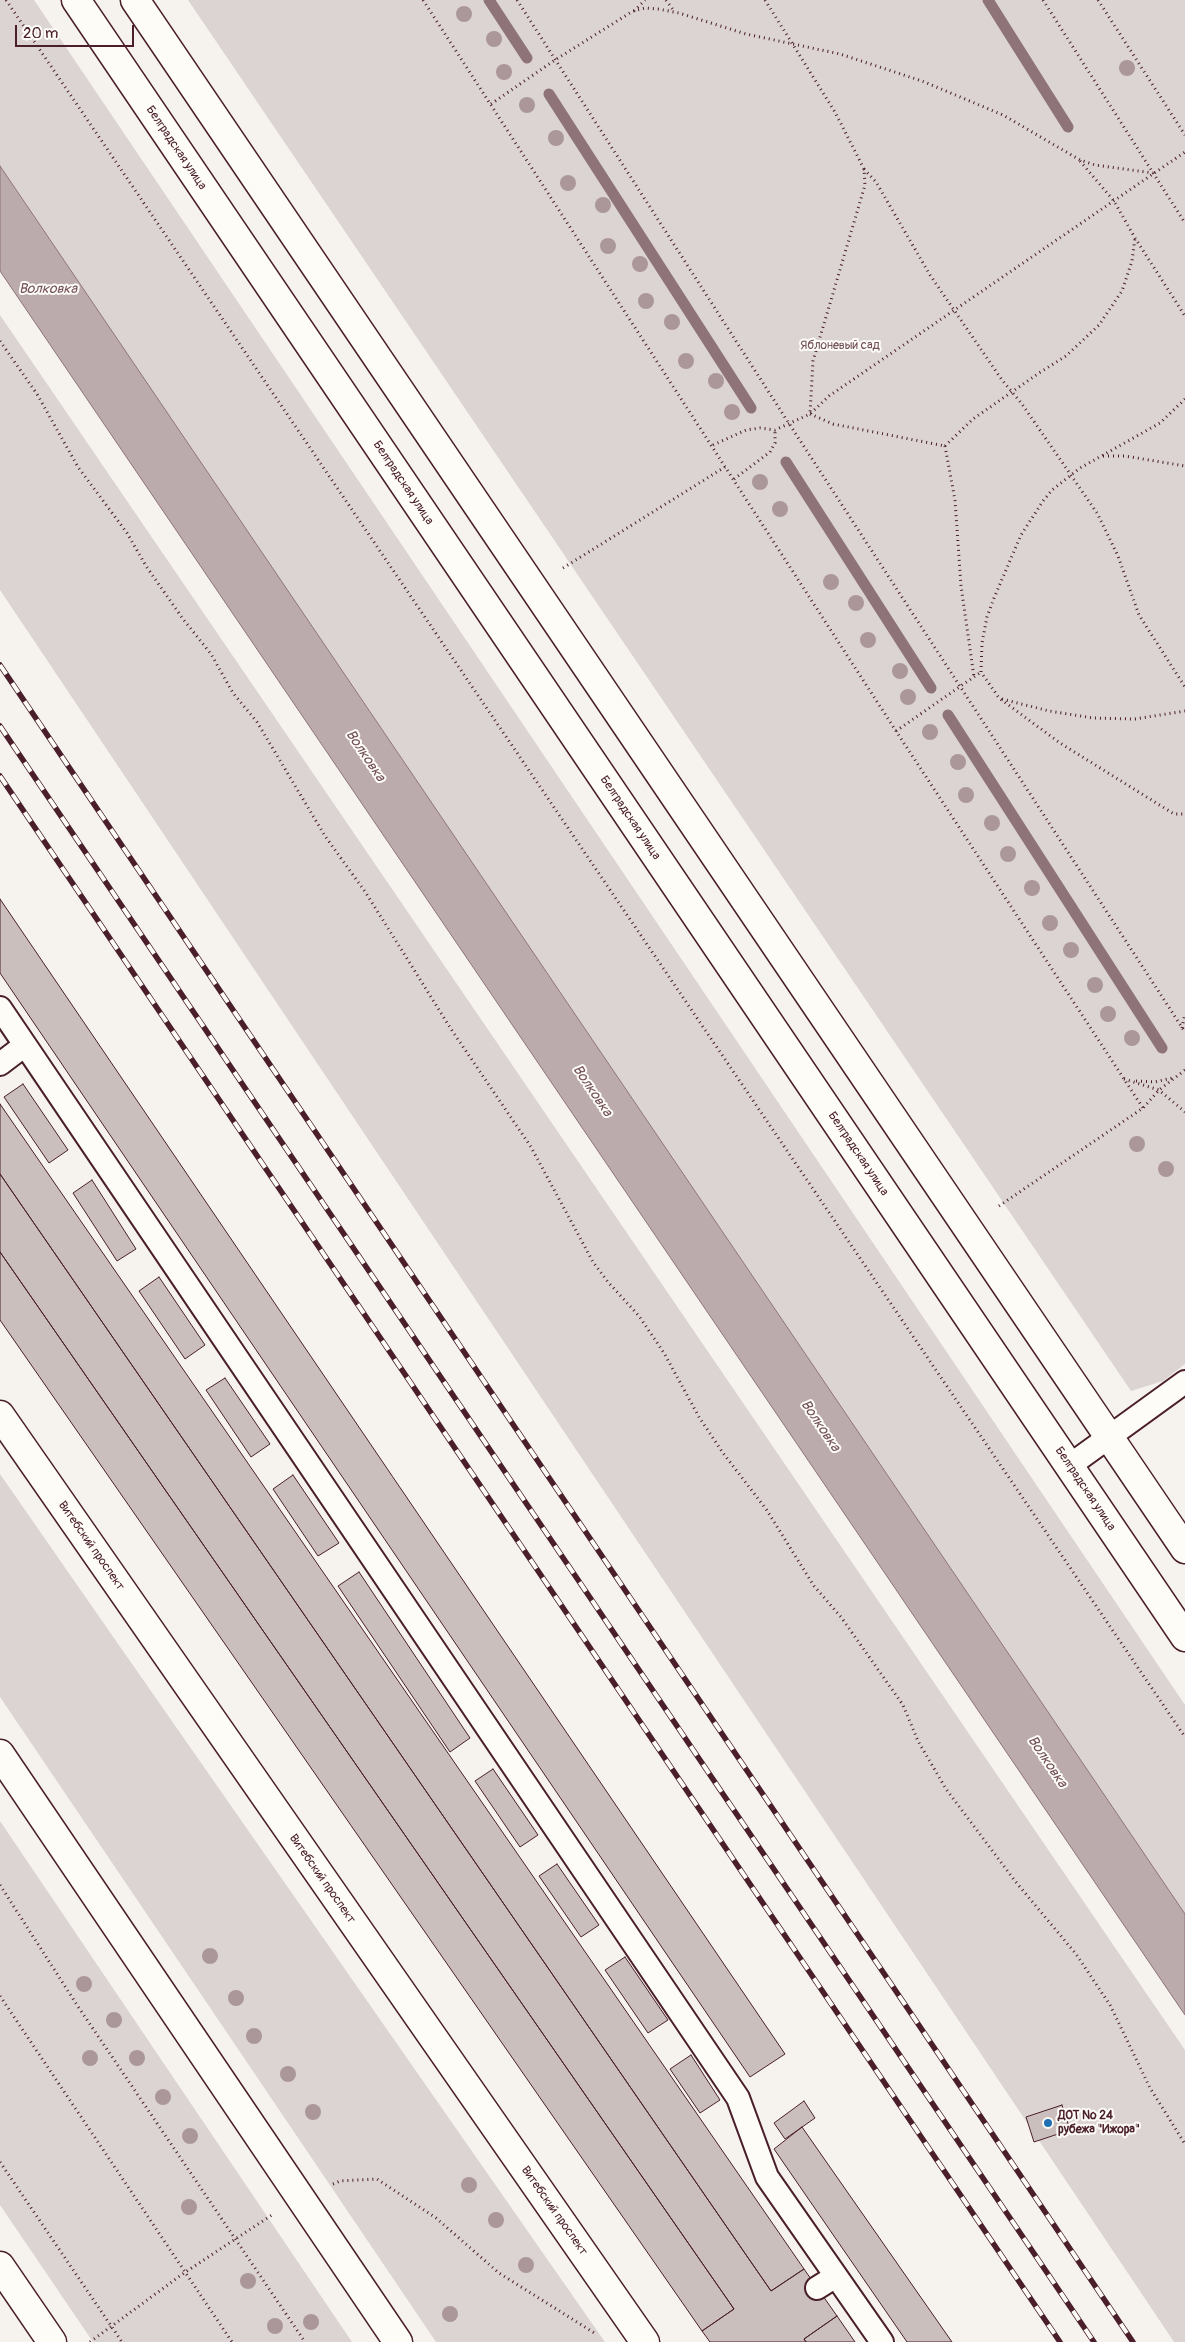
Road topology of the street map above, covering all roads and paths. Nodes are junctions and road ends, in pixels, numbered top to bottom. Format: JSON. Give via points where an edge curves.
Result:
{"nodes":[{"id":1,"x":6,"y":0,"type":"edge"},
{"id":2,"x":76,"y":0,"type":"edge"},
{"id":3,"x":135,"y":0,"type":"edge"},
{"id":4,"x":423,"y":0,"type":"edge"},
{"id":5,"x":517,"y":0,"type":"edge"},
{"id":6,"x":645,"y":0,"type":"edge"},
{"id":7,"x":666,"y":0,"type":"edge"},
{"id":8,"x":765,"y":0,"type":"edge"},
{"id":9,"x":1043,"y":0,"type":"edge"},
{"id":10,"x":1098,"y":0,"type":"edge"},
{"id":11,"x":633,"y":11,"type":"junction"},
{"id":12,"x":674,"y":12,"type":"junction"},
{"id":13,"x":793,"y":46,"type":"junction"},
{"id":14,"x":555,"y":60,"type":"junction"},
{"id":15,"x":491,"y":104,"type":"junction"},
{"id":16,"x":1185,"y":135,"type":"edge"},
{"id":17,"x":1185,"y":152,"type":"edge"},
{"id":18,"x":1080,"y":160,"type":"junction"},
{"id":19,"x":864,"y":169,"type":"junction"},
{"id":20,"x":1153,"y":173,"type":"junction"},
{"id":21,"x":1114,"y":201,"type":"junction"},
{"id":22,"x":1185,"y":223,"type":"edge"},
{"id":23,"x":1135,"y":238,"type":"junction"},
{"id":24,"x":954,"y":308,"type":"junction"},
{"id":25,"x":1185,"y":316,"type":"edge"},
{"id":26,"x":0,"y":341,"type":"edge"},
{"id":27,"x":1012,"y":392,"type":"junction"},
{"id":28,"x":1185,"y":399,"type":"edge"},
{"id":29,"x":810,"y":414,"type":"junction"},
{"id":30,"x":788,"y":422,"type":"junction"},
{"id":31,"x":776,"y":430,"type":"junction"},
{"id":32,"x":712,"y":445,"type":"junction"},
{"id":33,"x":945,"y":446,"type":"junction"},
{"id":34,"x":1102,"y":456,"type":"junction"},
{"id":35,"x":1185,"y":466,"type":"edge"},
{"id":36,"x":726,"y":467,"type":"junction"},
{"id":37,"x":1072,"y":474,"type":"junction"},
{"id":38,"x":734,"y":479,"type":"junction"},
{"id":39,"x":563,"y":568,"type":"dead end"},
{"id":40,"x":981,"y":672,"type":"junction"},
{"id":41,"x":974,"y":677,"type":"junction"},
{"id":42,"x":960,"y":687,"type":"junction"},
{"id":43,"x":1185,"y":687,"type":"edge"},
{"id":44,"x":999,"y":698,"type":"junction"},
{"id":45,"x":1185,"y":711,"type":"edge"},
{"id":46,"x":896,"y":731,"type":"junction"},
{"id":47,"x":1185,"y":814,"type":"edge"},
{"id":48,"x":0,"y":1008,"type":"edge"},
{"id":49,"x":1185,"y":1014,"type":"edge"},
{"id":50,"x":1184,"y":1030,"type":"edge"},
{"id":51,"x":26,"y":1045,"type":"junction"},
{"id":52,"x":0,"y":1064,"type":"edge"},
{"id":53,"x":1185,"y":1070,"type":"edge"},
{"id":54,"x":1175,"y":1078,"type":"junction"},
{"id":55,"x":1123,"y":1079,"type":"junction"},
{"id":56,"x":1159,"y":1090,"type":"junction"},
{"id":57,"x":1143,"y":1108,"type":"junction"},
{"id":58,"x":1185,"y":1112,"type":"edge"},
{"id":59,"x":999,"y":1206,"type":"dead end"},
{"id":60,"x":1185,"y":1382,"type":"edge"},
{"id":61,"x":0,"y":1415,"type":"edge"},
{"id":62,"x":1110,"y":1438,"type":"junction"},
{"id":63,"x":1069,"y":1466,"type":"junction"},
{"id":64,"x":1185,"y":1549,"type":"edge"},
{"id":65,"x":1185,"y":1637,"type":"edge"},
{"id":66,"x":1185,"y":1736,"type":"edge"},
{"id":67,"x":0,"y":1754,"type":"edge"},
{"id":68,"x":0,"y":1885,"type":"edge"},
{"id":69,"x":0,"y":1996,"type":"edge"},
{"id":70,"x":1185,"y":2144,"type":"edge"},
{"id":71,"x":0,"y":2162,"type":"edge"},
{"id":72,"x":0,"y":2266,"type":"edge"},
{"id":73,"x":836,"y":2276,"type":"junction"},
{"id":74,"x":817,"y":2288,"type":"dead end"},
{"id":75,"x":52,"y":2342,"type":"edge"},
{"id":76,"x":122,"y":2342,"type":"edge"},
{"id":77,"x":232,"y":2342,"type":"edge"},
{"id":78,"x":305,"y":2342,"type":"edge"},
{"id":79,"x":398,"y":2342,"type":"edge"},
{"id":80,"x":645,"y":2342,"type":"edge"},
{"id":81,"x":882,"y":2342,"type":"edge"}],
"edges":[{"from":1,"to":66,"type":"path"},
{"from":2,"to":63,"type":"street","name":"Белградская улица"},
{"from":3,"to":62,"type":"street"},
{"from":4,"to":15,"type":"path"},
{"from":5,"to":14,"type":"path"},
{"from":6,"to":11,"type":"path"},
{"from":7,"to":12,"type":"path"},
{"from":8,"to":13,"type":"path"},
{"from":9,"to":20,"type":"path"},
{"from":10,"to":16,"type":"path"},
{"from":11,"to":12,"type":"path","via":[[645,8]]},
{"from":11,"to":14,"type":"path"},
{"from":12,"to":13,"type":"path"},
{"from":13,"to":18,"type":"path","via":[[840,54],[947,90],[1003,115]]},
{"from":13,"to":19,"type":"path","via":[[836,112]]},
{"from":14,"to":15,"type":"path"},
{"from":14,"to":30,"type":"path"},
{"from":15,"to":32,"type":"path"},
{"from":17,"to":20,"type":"path"},
{"from":18,"to":20,"type":"path"},
{"from":18,"to":21,"type":"path"},
{"from":19,"to":24,"type":"path","via":[[876,182],[930,275]]},
{"from":19,"to":29,"type":"path","via":[[865,185],[812,361]]},
{"from":20,"to":21,"type":"path"},
{"from":20,"to":22,"type":"path"},
{"from":21,"to":23,"type":"path"},
{"from":21,"to":24,"type":"path"},
{"from":23,"to":25,"type":"path"},
{"from":23,"to":27,"type":"path","via":[[1132,261],[1122,291],[1099,325],[1066,356]]},
{"from":24,"to":27,"type":"path"},
{"from":24,"to":29,"type":"path","via":[[829,396]]},
{"from":26,"to":70,"type":"path","via":[[38,394],[78,467],[183,619],[211,654],[232,693],[257,722],[325,836],[366,893],[451,1029],[531,1147],[593,1262],[639,1316],[718,1446],[766,1509],[814,1586],[846,1623],[903,1705],[918,1741],[946,1789],[1015,1881],[1076,1954],[1106,1998],[1150,2088]]},
{"from":27,"to":33,"type":"path","via":[[973,419]]},
{"from":27,"to":37,"type":"path"},
{"from":28,"to":34,"type":"path","via":[[1160,423]]},
{"from":29,"to":30,"type":"path"},
{"from":29,"to":33,"type":"path","via":[[834,424]]},
{"from":30,"to":31,"type":"path"},
{"from":30,"to":42,"type":"path"},
{"from":31,"to":32,"type":"path","via":[[746,430]]},
{"from":31,"to":38,"type":"path","via":[[770,452]]},
{"from":32,"to":36,"type":"path"},
{"from":33,"to":41,"type":"path","via":[[955,500],[961,586]]},
{"from":34,"to":35,"type":"path","via":[[1125,456]]},
{"from":34,"to":37,"type":"path"},
{"from":36,"to":38,"type":"path"},
{"from":36,"to":39,"type":"path"},
{"from":37,"to":40,"type":"path","via":[[1043,501],[1013,551],[987,618]]},
{"from":37,"to":43,"type":"path","via":[[1107,532],[1139,615]]},
{"from":38,"to":46,"type":"path"},
{"from":40,"to":41,"type":"path"},
{"from":40,"to":44,"type":"path"},
{"from":41,"to":42,"type":"path"},
{"from":42,"to":46,"type":"path"},
{"from":42,"to":50,"type":"path"},
{"from":44,"to":45,"type":"path","via":[[1093,718],[1143,718]]},
{"from":44,"to":47,"type":"path","via":[[1060,743],[1174,814]]},
{"from":46,"to":55,"type":"path"},
{"from":48,"to":51,"type":"lane"},
{"from":49,"to":50,"type":"path"},
{"from":51,"to":52,"type":"lane"},
{"from":51,"to":73,"type":"lane","via":[[738,2098],[767,2177]]},
{"from":53,"to":54,"type":"path"},
{"from":54,"to":55,"type":"path","via":[[1155,1082]]},
{"from":54,"to":56,"type":"path"},
{"from":55,"to":56,"type":"path"},
{"from":55,"to":57,"type":"path"},
{"from":56,"to":57,"type":"path"},
{"from":56,"to":58,"type":"path"},
{"from":57,"to":59,"type":"path"},
{"from":60,"to":62,"type":"lane"},
{"from":61,"to":80,"type":"street","name":"Витебский проспект"},
{"from":62,"to":63,"type":"lane"},
{"from":62,"to":64,"type":"street"},
{"from":63,"to":65,"type":"street","name":"Белградская улица"},
{"from":67,"to":79,"type":"street"},
{"from":68,"to":78,"type":"path","via":[[77,2005]]},
{"from":69,"to":77,"type":"path"},
{"from":71,"to":76,"type":"path"},
{"from":72,"to":75,"type":"street"},
{"from":73,"to":74,"type":"lane"},
{"from":73,"to":81,"type":"lane"}]}
